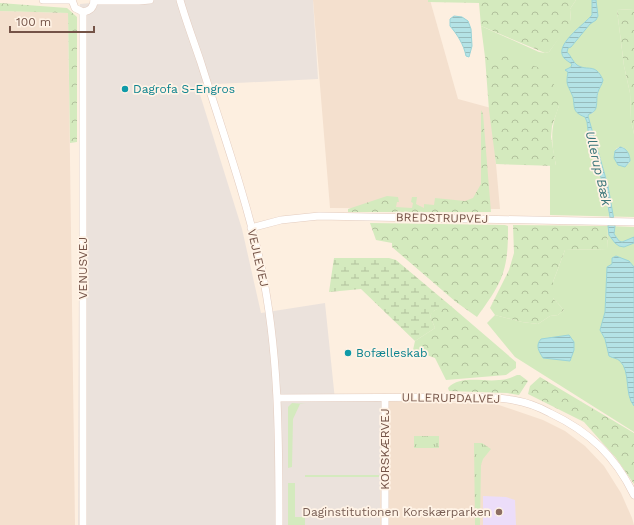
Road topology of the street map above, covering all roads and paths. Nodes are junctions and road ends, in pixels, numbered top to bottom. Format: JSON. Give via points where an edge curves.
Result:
{"nodes":[{"id":1,"x":43,"y":0,"type":"edge"},
{"id":2,"x":72,"y":0,"type":"edge"},
{"id":3,"x":150,"y":0,"type":"edge"},
{"id":4,"x":180,"y":0,"type":"edge"},
{"id":5,"x":94,"y":1,"type":"edge"},
{"id":6,"x":83,"y":12,"type":"junction"},
{"id":7,"x":634,"y":222,"type":"edge"},
{"id":8,"x":251,"y":228,"type":"junction"},
{"id":9,"x":278,"y":398,"type":"junction"},
{"id":10,"x":385,"y":398,"type":"junction"},
{"id":11,"x":634,"y":495,"type":"edge"},
{"id":12,"x":83,"y":525,"type":"edge"},
{"id":13,"x":279,"y":525,"type":"edge"},
{"id":14,"x":385,"y":525,"type":"edge"}],
"edges":[{"from":1,"to":2,"type":"street"},
{"from":2,"to":6,"type":"street","via":[[75,8]]},
{"from":3,"to":5,"type":"street"},
{"from":4,"to":8,"type":"street","name":"VEJLEVEJ"},
{"from":5,"to":6,"type":"street","via":[[92,8]]},
{"from":6,"to":12,"type":"street","name":"VENUSVEJ"},
{"from":7,"to":8,"type":"street","name":"BREDSTRUPVEJ","via":[[319,216],[281,220]]},
{"from":8,"to":9,"type":"street","name":"VEJLEVEJ","via":[[267,299]]},
{"from":9,"to":10,"type":"street","name":"ULLERUPDALVEJ"},
{"from":9,"to":13,"type":"street","name":"VEJLEVEJ"},
{"from":10,"to":11,"type":"street","name":"ULLERUPDALVEJ","via":[[482,397],[514,400],[541,408],[582,430],[603,449],[621,471]]},
{"from":10,"to":14,"type":"street","name":"KORSKÆRVEJ"}]}
